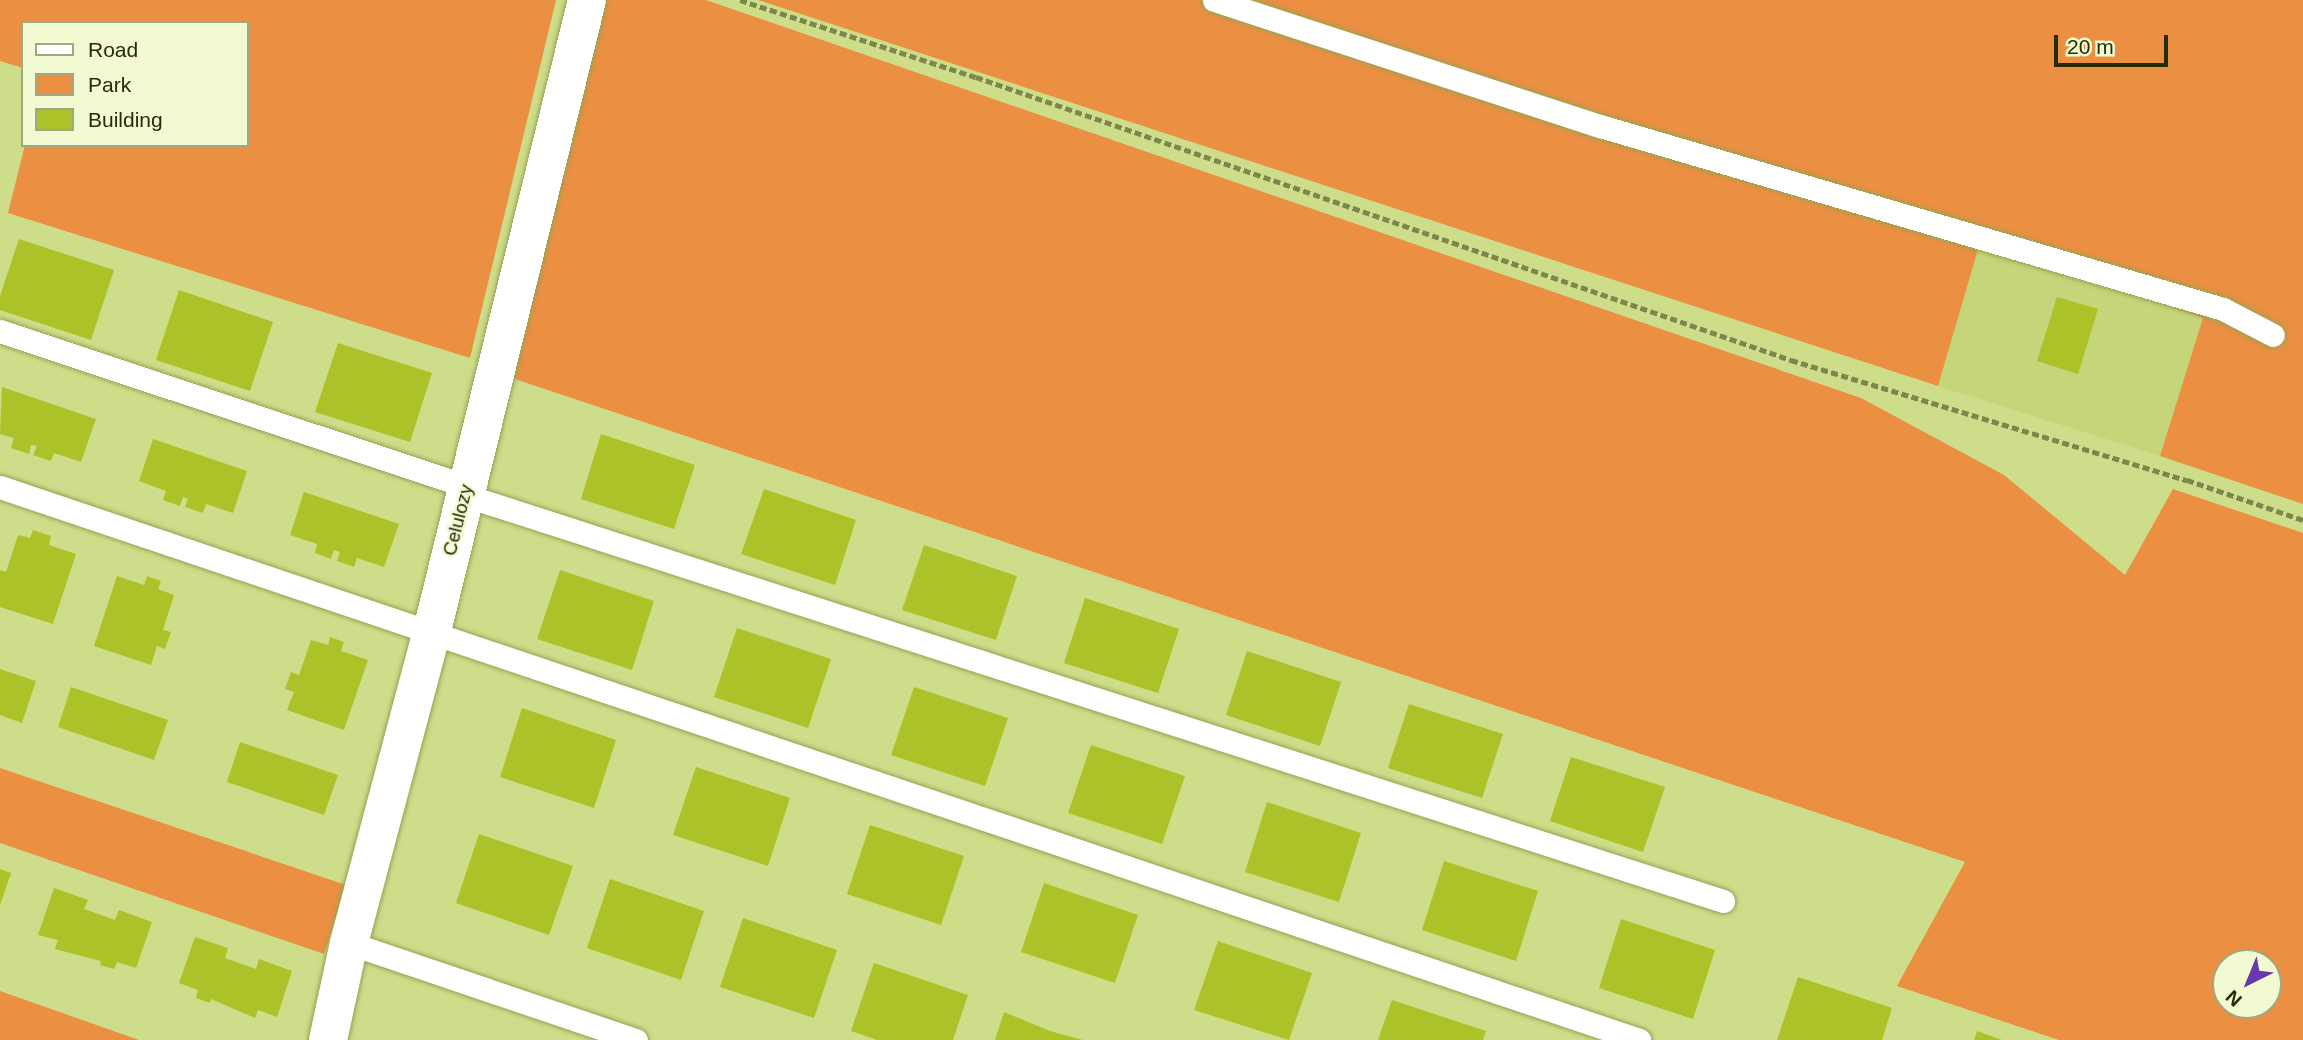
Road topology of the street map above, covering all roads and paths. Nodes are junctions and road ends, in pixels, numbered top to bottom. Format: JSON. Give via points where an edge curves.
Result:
{"nodes":[{"id":1,"x":587,"y":0,"type":"edge"},
{"id":2,"x":740,"y":0,"type":"edge"},
{"id":3,"x":1214,"y":0,"type":"edge"},
{"id":4,"x":0,"y":331,"type":"edge"},
{"id":5,"x":2273,"y":335,"type":"dead end"},
{"id":6,"x":0,"y":487,"type":"edge"},
{"id":7,"x":465,"y":491,"type":"junction"},
{"id":8,"x":2303,"y":520,"type":"edge"},
{"id":9,"x":431,"y":635,"type":"junction"},
{"id":10,"x":1723,"y":901,"type":"dead end"},
{"id":11,"x":349,"y":943,"type":"junction"},
{"id":12,"x":328,"y":1040,"type":"edge"},
{"id":13,"x":636,"y":1040,"type":"edge"},
{"id":14,"x":1639,"y":1040,"type":"edge"}],
"edges":[{"from":1,"to":7,"type":"street","name":"Celulozy"},
{"from":2,"to":8,"type":"path","via":[[976,77],[1791,360],[2187,480]]},
{"from":3,"to":5,"type":"lane","via":[[1600,126],[2223,309]]},
{"from":4,"to":7,"type":"lane"},
{"from":6,"to":9,"type":"lane"},
{"from":7,"to":9,"type":"street","name":"Celulozy"},
{"from":7,"to":10,"type":"lane"},
{"from":9,"to":11,"type":"street","name":"Celulozy"},
{"from":9,"to":14,"type":"lane"},
{"from":11,"to":12,"type":"street","name":"Celulozy"},
{"from":11,"to":13,"type":"lane"}]}
